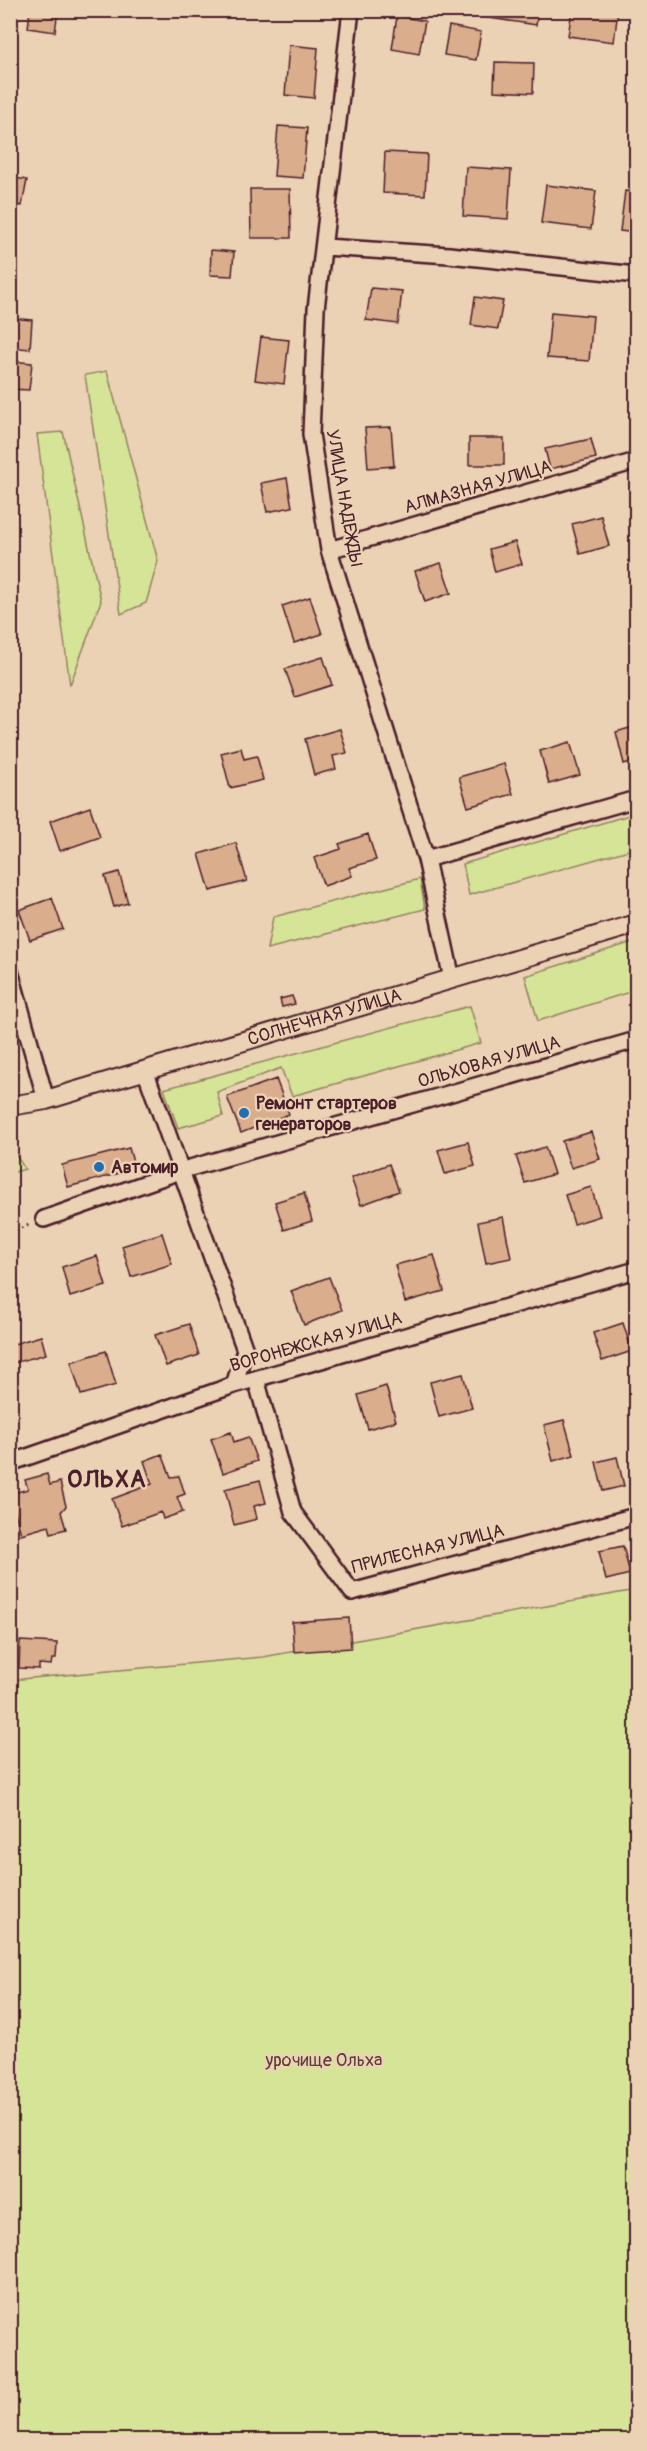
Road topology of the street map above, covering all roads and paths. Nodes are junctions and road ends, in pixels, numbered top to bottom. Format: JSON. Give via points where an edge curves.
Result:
{"nodes":[{"id":1,"x":351,"y":10,"type":"edge"},
{"id":2,"x":325,"y":246,"type":"junction"},
{"id":3,"x":636,"y":275,"type":"edge"},
{"id":4,"x":636,"y":461,"type":"edge"},
{"id":5,"x":330,"y":550,"type":"junction"},
{"id":6,"x":636,"y":799,"type":"edge"},
{"id":7,"x":426,"y":859,"type":"junction"},
{"id":8,"x":636,"y":924,"type":"edge"},
{"id":9,"x":10,"y":971,"type":"edge"},
{"id":10,"x":452,"y":979,"type":"junction"},
{"id":11,"x":636,"y":1040,"type":"edge"},
{"id":12,"x":145,"y":1070,"type":"junction"},
{"id":13,"x":46,"y":1100,"type":"junction"},
{"id":14,"x":10,"y":1106,"type":"edge"},
{"id":15,"x":183,"y":1170,"type":"junction"},
{"id":16,"x":44,"y":1219,"type":"joint"},
{"id":17,"x":10,"y":1232,"type":"edge"},
{"id":18,"x":636,"y":1270,"type":"edge"},
{"id":19,"x":256,"y":1379,"type":"junction"},
{"id":20,"x":234,"y":1385,"type":"junction"},
{"id":21,"x":10,"y":1463,"type":"edge"},
{"id":22,"x":636,"y":1516,"type":"edge"}],
"edges":[{"from":1,"to":2,"type":"street","name":"УЛИЦА НАДЕЖДЫ"},
{"from":2,"to":3,"type":"street"},
{"from":2,"to":5,"type":"street","name":"УЛИЦА НАДЕЖДЫ","via":[[316,309],[311,435]]},
{"from":4,"to":5,"type":"street","name":"АЛМАЗНАЯ УЛИЦА"},
{"from":5,"to":7,"type":"street","name":"УЛИЦА НАДЕЖДЫ"},
{"from":6,"to":7,"type":"street"},
{"from":7,"to":10,"type":"street","name":"УЛИЦА НАДЕЖДЫ"},
{"from":8,"to":10,"type":"street","name":"СОЛНЕЧНАЯ УЛИЦА"},
{"from":9,"to":13,"type":"street"},
{"from":10,"to":12,"type":"street","name":"СОЛНЕЧНАЯ УЛИЦА"},
{"from":11,"to":15,"type":"street","name":"ОЛЬХОВАЯ УЛИЦА"},
{"from":12,"to":13,"type":"street","name":"СОЛНЕЧНАЯ УЛИЦА"},
{"from":12,"to":15,"type":"street"},
{"from":13,"to":14,"type":"street","name":"СОЛНЕЧНАЯ УЛИЦА"},
{"from":15,"to":16,"type":"street","name":"ОЛЬХОВАЯ УЛИЦА"},
{"from":15,"to":20,"type":"street","via":[[244,1350]]},
{"from":16,"to":17,"type":"path"},
{"from":18,"to":19,"type":"street","name":"ВОРОНЕЖСКАЯ УЛИЦА"},
{"from":19,"to":20,"type":"street","name":"ВОРОНЕЖСКАЯ УЛИЦА"},
{"from":19,"to":22,"type":"street","name":"ПРИЛЕСНАЯ УЛИЦА","via":[[293,1512],[352,1592]]},
{"from":20,"to":21,"type":"street","name":"ВОРОНЕЖСКАЯ УЛИЦА"}]}
